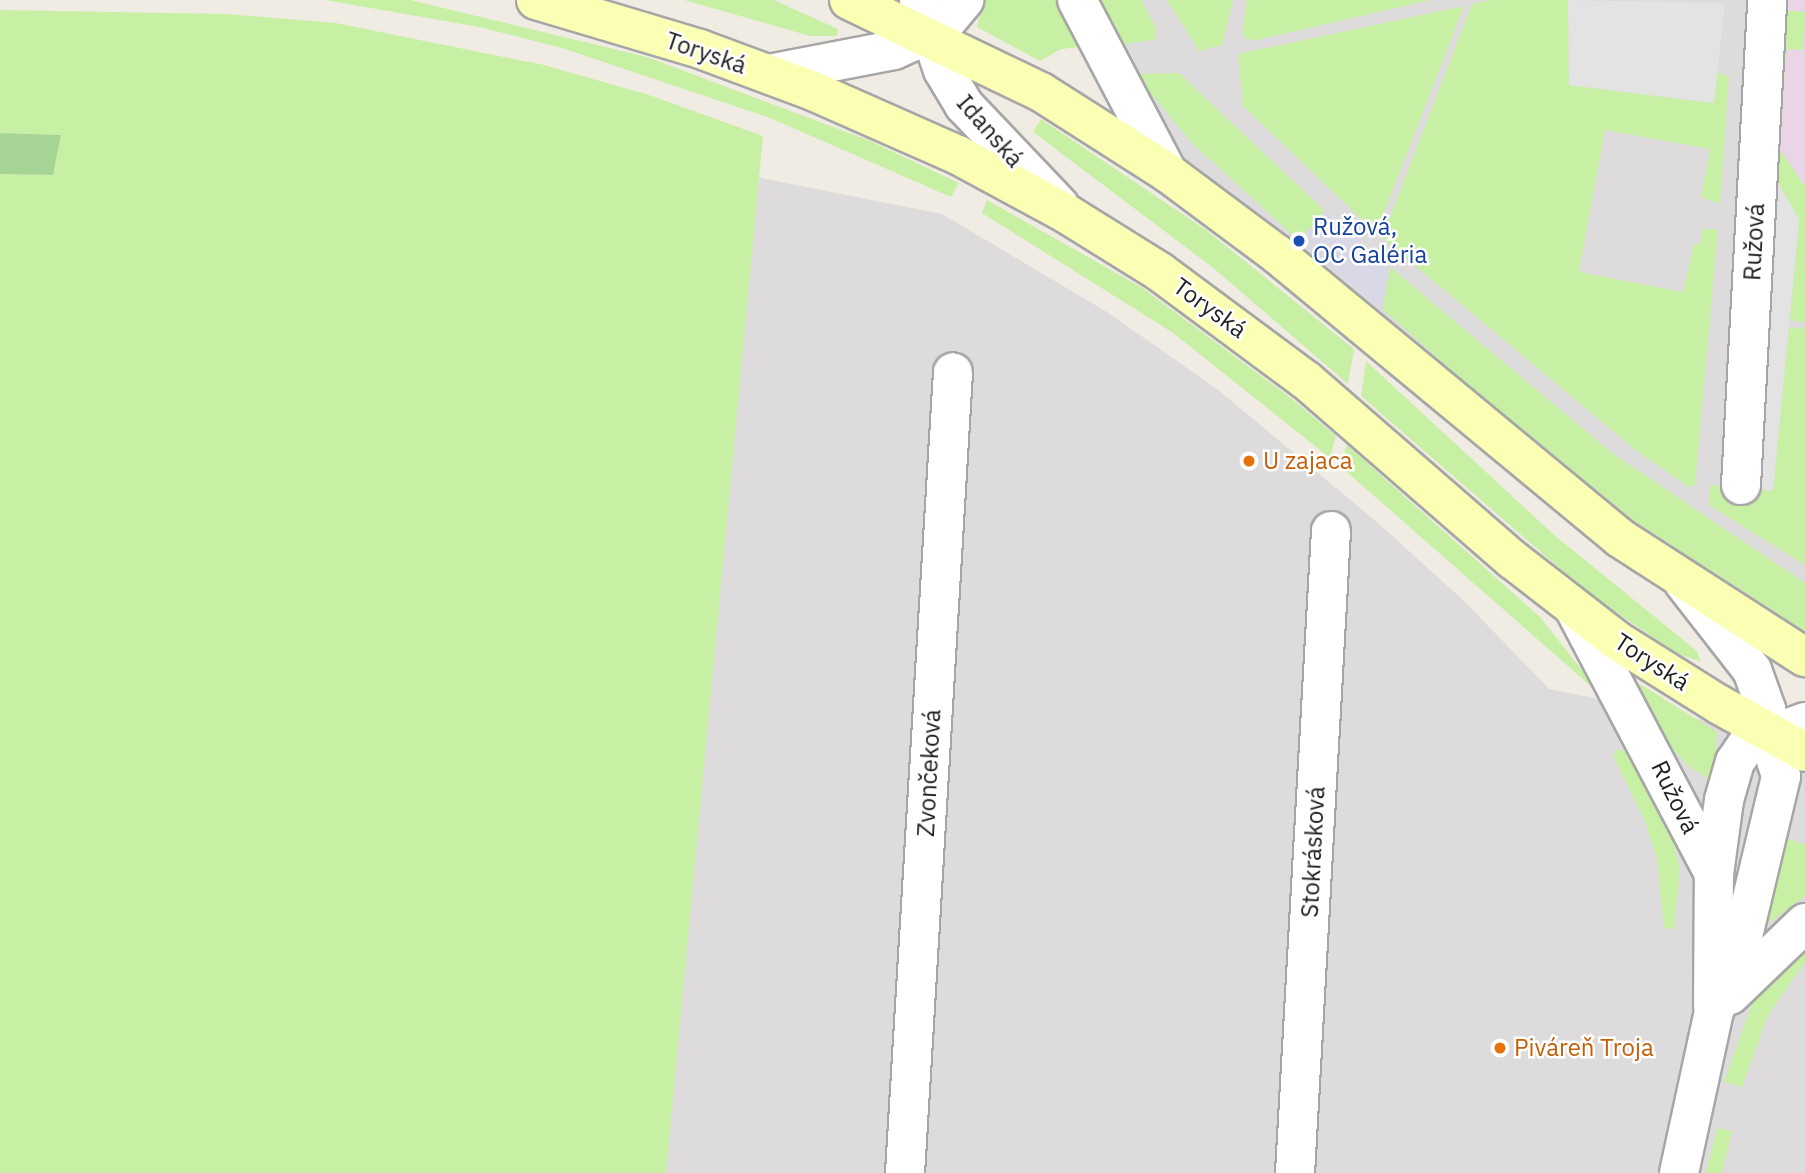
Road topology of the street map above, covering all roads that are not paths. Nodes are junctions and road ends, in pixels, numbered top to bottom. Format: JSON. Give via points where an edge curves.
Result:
{"nodes":[{"id":1,"x":536,"y":0,"type":"edge"},
{"id":2,"x":849,"y":0,"type":"edge"},
{"id":3,"x":919,"y":0,"type":"edge"},
{"id":4,"x":964,"y":0,"type":"edge"},
{"id":5,"x":1077,"y":0,"type":"edge"},
{"id":6,"x":1767,"y":0,"type":"edge"},
{"id":7,"x":929,"y":36,"type":"junction"},
{"id":8,"x":769,"y":74,"type":"junction"},
{"id":9,"x":1168,"y":173,"type":"junction"},
{"id":10,"x":1067,"y":214,"type":"junction"},
{"id":11,"x":953,"y":372,"type":"dead end"},
{"id":12,"x":1741,"y":485,"type":"dead end"},
{"id":13,"x":1331,"y":531,"type":"dead end"},
{"id":14,"x":1684,"y":583,"type":"junction"},
{"id":15,"x":1575,"y":610,"type":"junction"},
{"id":16,"x":1805,"y":657,"type":"edge"},
{"id":17,"x":1805,"y":722,"type":"edge"},
{"id":18,"x":1767,"y":733,"type":"junction"},
{"id":19,"x":1805,"y":752,"type":"edge"},
{"id":20,"x":1714,"y":874,"type":"junction"},
{"id":21,"x":1805,"y":923,"type":"edge"},
{"id":22,"x":1714,"y":1011,"type":"junction"},
{"id":23,"x":905,"y":1173,"type":"edge"},
{"id":24,"x":1295,"y":1173,"type":"edge"},
{"id":25,"x":1679,"y":1173,"type":"edge"}],
"edges":[{"from":1,"to":8,"type":"street","name":"Toryská"},
{"from":2,"to":7,"type":"street"},
{"from":3,"to":7,"type":"street","name":"Idanská"},
{"from":4,"to":7,"type":"street","via":[[957,13]]},
{"from":5,"to":9,"type":"street"},
{"from":6,"to":12,"type":"street","name":"Ružová"},
{"from":7,"to":8,"type":"street","via":[[872,57]]},
{"from":7,"to":9,"type":"street","via":[[1041,92]]},
{"from":7,"to":10,"type":"street","name":"Idanská","via":[[964,105]]},
{"from":8,"to":10,"type":"street","name":"Toryská","via":[[958,155]]},
{"from":9,"to":14,"type":"street","via":[[1278,255],[1533,469]]},
{"from":10,"to":15,"type":"street","name":"Toryská","via":[[1160,272],[1307,381]]},
{"from":11,"to":23,"type":"street","name":"Zvončeková"},
{"from":13,"to":24,"type":"street","name":"Stokrásková"},
{"from":14,"to":16,"type":"street"},
{"from":14,"to":18,"type":"street","via":[[1752,670],[1766,709]]},
{"from":15,"to":18,"type":"street","name":"Toryská","via":[[1662,671]]},
{"from":15,"to":20,"type":"street","name":"Ružová"},
{"from":17,"to":18,"type":"street","name":"Ružová"},
{"from":18,"to":19,"type":"street","name":"Toryská"},
{"from":18,"to":20,"type":"street","name":"Ružová","via":[[1748,743],[1735,762],[1724,800]]},
{"from":18,"to":22,"type":"street","name":"Ružová","via":[[1779,765],[1779,790],[1738,957]]},
{"from":20,"to":22,"type":"street","name":"Ružová","via":[[1710,953]]},
{"from":21,"to":22,"type":"street"},
{"from":22,"to":25,"type":"street","name":"Ružová"}]}
